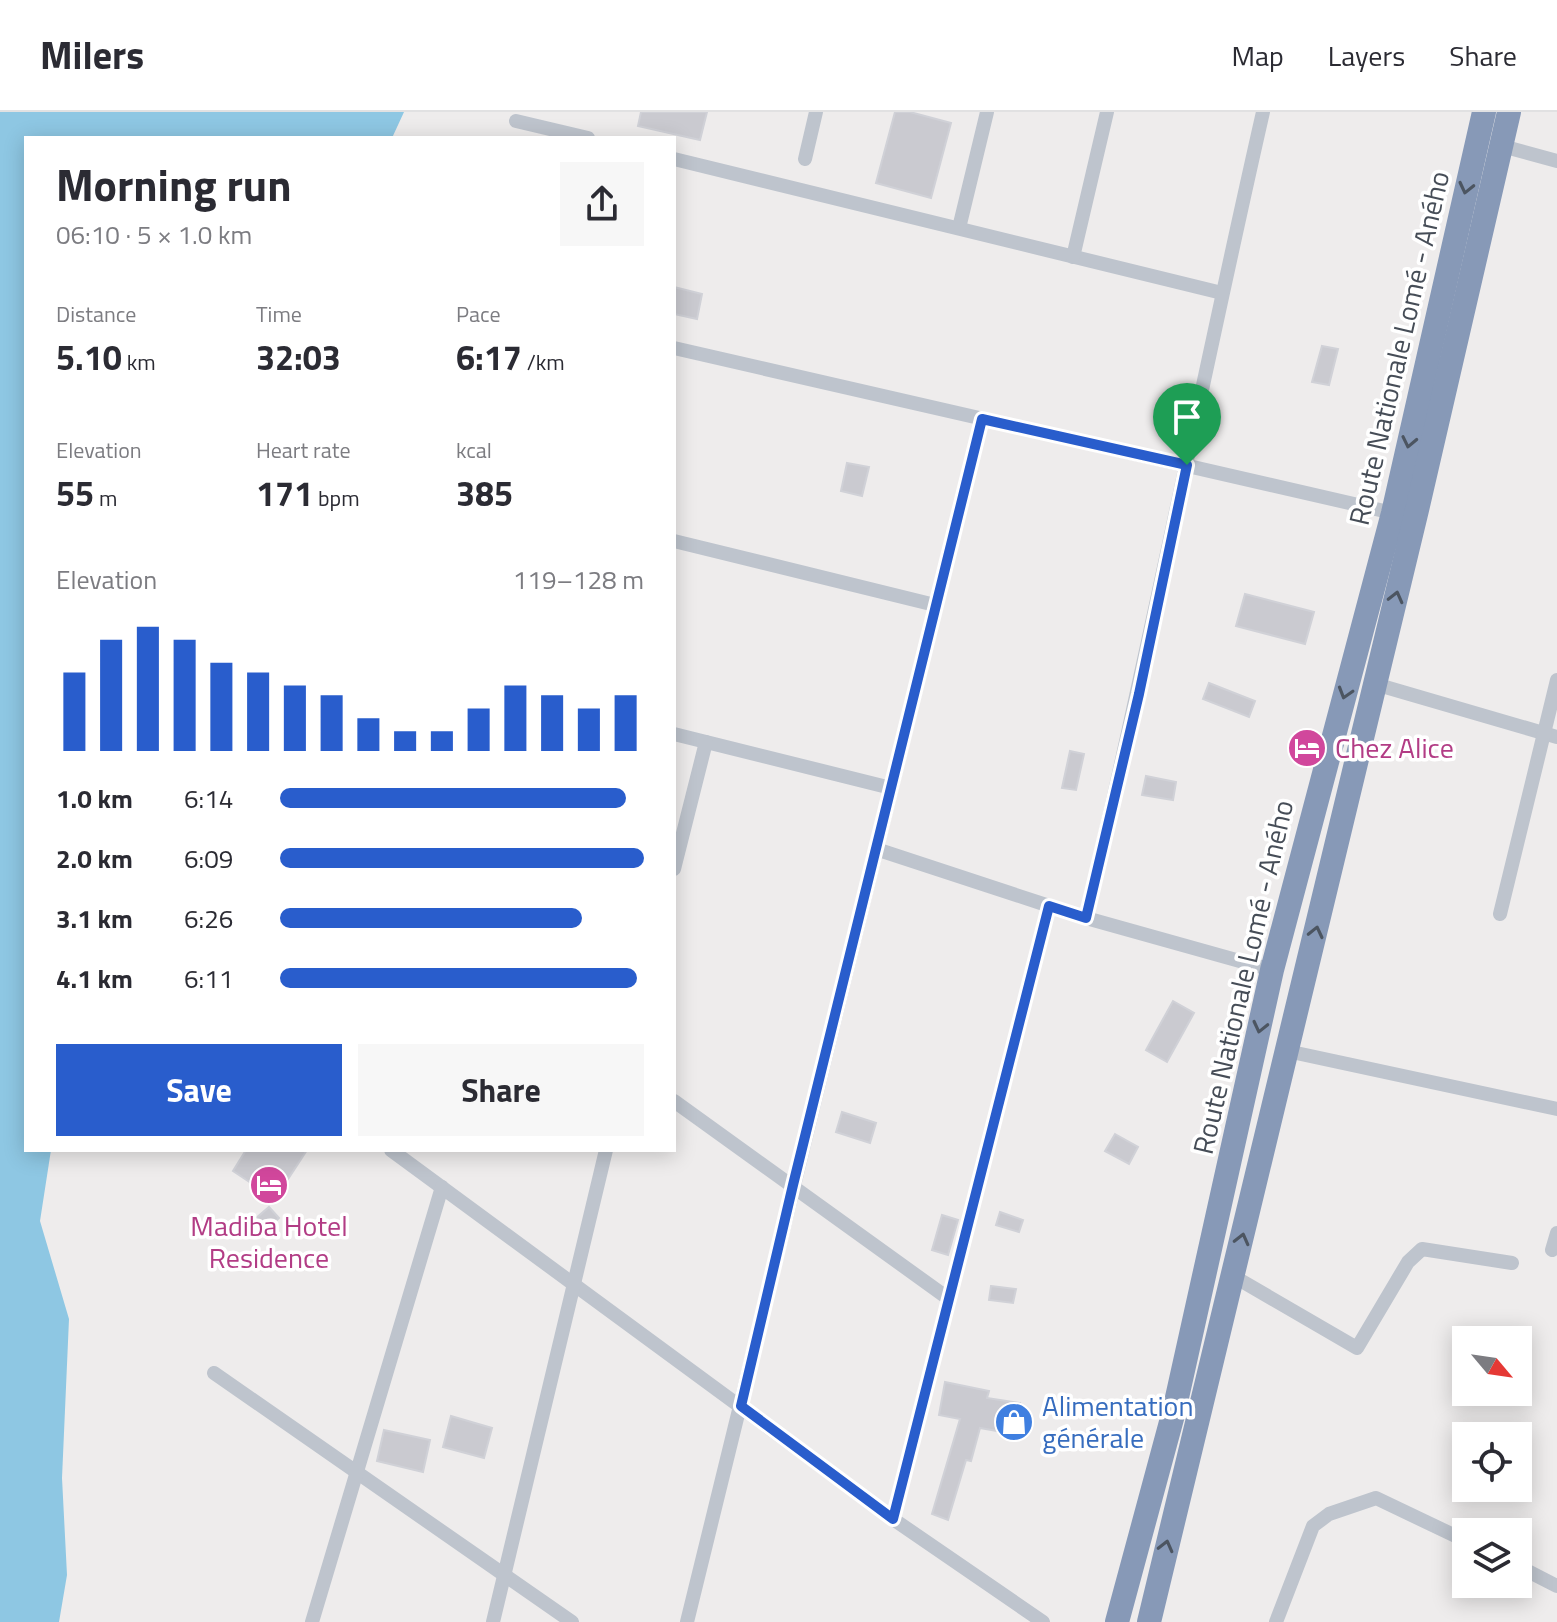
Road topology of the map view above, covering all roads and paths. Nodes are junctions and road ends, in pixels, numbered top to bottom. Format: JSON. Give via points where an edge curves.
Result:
{"nodes":[{"id":1,"x":816,"y":112,"type":"edge"},
{"id":2,"x":987,"y":112,"type":"edge"},
{"id":3,"x":1107,"y":112,"type":"edge"},
{"id":4,"x":1263,"y":112,"type":"edge"},
{"id":5,"x":1484,"y":112,"type":"edge"},
{"id":6,"x":1509,"y":112,"type":"edge"},
{"id":7,"x":516,"y":121,"type":"dead end"},
{"id":8,"x":580,"y":136,"type":"edge"},
{"id":9,"x":1502,"y":146,"type":"junction"},
{"id":10,"x":676,"y":159,"type":"edge"},
{"id":11,"x":805,"y":159,"type":"dead end"},
{"id":12,"x":1557,"y":161,"type":"edge"},
{"id":13,"x":959,"y":228,"type":"junction"},
{"id":14,"x":1073,"y":257,"type":"junction"},
{"id":15,"x":1222,"y":293,"type":"junction"},
{"id":16,"x":676,"y":348,"type":"edge"},
{"id":17,"x":982,"y":419,"type":"junction"},
{"id":18,"x":1187,"y":465,"type":"junction"},
{"id":19,"x":1393,"y":513,"type":"junction"},
{"id":20,"x":676,"y":541,"type":"edge"},
{"id":21,"x":935,"y":605,"type":"junction"},
{"id":22,"x":1557,"y":680,"type":"edge"},
{"id":23,"x":1375,"y":684,"type":"junction"},
{"id":24,"x":676,"y":734,"type":"edge"},
{"id":25,"x":1550,"y":735,"type":"edge"},
{"id":26,"x":706,"y":742,"type":"junction"},
{"id":27,"x":891,"y":788,"type":"junction"},
{"id":28,"x":876,"y":849,"type":"junction"},
{"id":29,"x":676,"y":861,"type":"edge"},
{"id":30,"x":1049,"y":906,"type":"junction"},
{"id":31,"x":1500,"y":914,"type":"dead end"},
{"id":32,"x":1086,"y":918,"type":"junction"},
{"id":33,"x":1272,"y":970,"type":"junction"},
{"id":34,"x":1287,"y":1051,"type":"junction"},
{"id":35,"x":676,"y":1102,"type":"edge"},
{"id":36,"x":1557,"y":1109,"type":"edge"},
{"id":37,"x":606,"y":1152,"type":"edge"},
{"id":38,"x":399,"y":1153,"type":"edge"},
{"id":39,"x":793,"y":1185,"type":"junction"},
{"id":40,"x":442,"y":1187,"type":"junction"},
{"id":41,"x":1557,"y":1233,"type":"edge"},
{"id":42,"x":1552,"y":1250,"type":"dead end"},
{"id":43,"x":1512,"y":1263,"type":"dead end"},
{"id":44,"x":1233,"y":1276,"type":"junction"},
{"id":45,"x":575,"y":1284,"type":"junction"},
{"id":46,"x":949,"y":1299,"type":"junction"},
{"id":47,"x":214,"y":1373,"type":"dead end"},
{"id":48,"x":741,"y":1406,"type":"junction"},
{"id":49,"x":356,"y":1474,"type":"junction"},
{"id":50,"x":893,"y":1519,"type":"junction"},
{"id":51,"x":1452,"y":1534,"type":"edge"},
{"id":52,"x":1532,"y":1573,"type":"edge"},
{"id":53,"x":504,"y":1575,"type":"junction"},
{"id":54,"x":1557,"y":1586,"type":"edge"},
{"id":55,"x":693,"y":1620,"type":"edge"},
{"id":56,"x":312,"y":1622,"type":"edge"},
{"id":57,"x":493,"y":1622,"type":"edge"},
{"id":58,"x":572,"y":1622,"type":"edge"},
{"id":59,"x":1043,"y":1622,"type":"edge"},
{"id":60,"x":1117,"y":1622,"type":"edge"},
{"id":61,"x":1149,"y":1622,"type":"edge"},
{"id":62,"x":1276,"y":1622,"type":"edge"}],
"edges":[{"from":1,"to":11,"type":"street"},
{"from":2,"to":13,"type":"street"},
{"from":3,"to":14,"type":"street"},
{"from":4,"to":15,"type":"street"},
{"from":5,"to":19,"type":"highway","name":"Route Nationale Lomé - Aného","one_way":true},
{"from":6,"to":9,"type":"highway","name":"Route Nationale Lomé - Aného"},
{"from":7,"to":8,"type":"street"},
{"from":9,"to":12,"type":"street"},
{"from":23,"to":9,"type":"highway","name":"Route Nationale Lomé - Aného","one_way":true},
{"from":10,"to":13,"type":"street"},
{"from":13,"to":14,"type":"street"},
{"from":14,"to":15,"type":"street"},
{"from":15,"to":18,"type":"street"},
{"from":16,"to":17,"type":"street"},
{"from":17,"to":18,"type":"street"},
{"from":17,"to":21,"type":"street"},
{"from":18,"to":19,"type":"street"},
{"from":18,"to":32,"type":"street"},
{"from":19,"to":33,"type":"highway","name":"Route Nationale Lomé - Aného","one_way":true},
{"from":20,"to":21,"type":"street"},
{"from":21,"to":27,"type":"street"},
{"from":22,"to":25,"type":"street"},
{"from":23,"to":25,"type":"street"},
{"from":34,"to":23,"type":"highway","name":"Route Nationale Lomé - Aného","one_way":true},
{"from":24,"to":26,"type":"street"},
{"from":25,"to":31,"type":"street"},
{"from":26,"to":27,"type":"street"},
{"from":26,"to":29,"type":"street"},
{"from":27,"to":28,"type":"street"},
{"from":28,"to":30,"type":"street"},
{"from":28,"to":39,"type":"street"},
{"from":30,"to":32,"type":"street"},
{"from":30,"to":46,"type":"street"},
{"from":32,"to":33,"type":"street"},
{"from":33,"to":60,"type":"highway","name":"Route Nationale Lomé - Aného","one_way":true,"via":[[1174,1411]]},
{"from":34,"to":36,"type":"street"},
{"from":44,"to":34,"type":"highway","name":"Route Nationale Lomé - Aného","one_way":true},
{"from":35,"to":39,"type":"street"},
{"from":37,"to":45,"type":"street"},
{"from":38,"to":40,"type":"street"},
{"from":39,"to":46,"type":"street"},
{"from":39,"to":48,"type":"street"},
{"from":40,"to":45,"type":"street"},
{"from":40,"to":49,"type":"street"},
{"from":41,"to":42,"type":"street"},
{"from":43,"to":44,"type":"street","via":[[1422,1249],[1408,1262],[1357,1348]]},
{"from":61,"to":44,"type":"highway","name":"Route Nationale Lomé - Aného","one_way":true},
{"from":45,"to":48,"type":"street"},
{"from":45,"to":53,"type":"street"},
{"from":46,"to":50,"type":"street"},
{"from":47,"to":49,"type":"street"},
{"from":48,"to":50,"type":"street"},
{"from":48,"to":55,"type":"street"},
{"from":49,"to":53,"type":"street"},
{"from":49,"to":56,"type":"street"},
{"from":50,"to":59,"type":"street"},
{"from":51,"to":62,"type":"street","via":[[1376,1498],[1329,1514],[1313,1526]]},
{"from":52,"to":54,"type":"street"},
{"from":53,"to":57,"type":"street"},
{"from":53,"to":58,"type":"street"}]}
